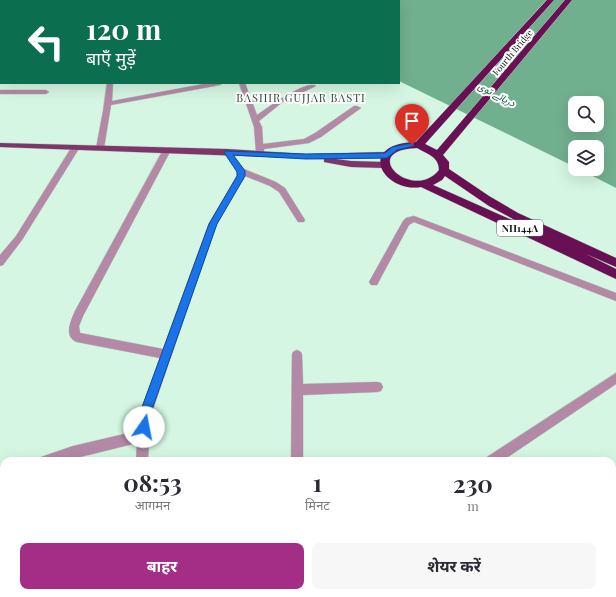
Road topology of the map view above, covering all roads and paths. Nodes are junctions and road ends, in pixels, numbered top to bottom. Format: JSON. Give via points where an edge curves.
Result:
{"nodes":[{"id":1,"x":551,"y":0,"type":"edge"},
{"id":2,"x":569,"y":0,"type":"edge"},
{"id":3,"x":110,"y":84,"type":"edge"},
{"id":4,"x":215,"y":84,"type":"edge"},
{"id":5,"x":242,"y":84,"type":"edge"},
{"id":6,"x":314,"y":86,"type":"dead end"},
{"id":7,"x":0,"y":92,"type":"edge"},
{"id":8,"x":46,"y":92,"type":"dead end"},
{"id":9,"x":107,"y":104,"type":"junction"},
{"id":10,"x":357,"y":108,"type":"dead end"},
{"id":11,"x":256,"y":120,"type":"junction"},
{"id":12,"x":0,"y":145,"type":"edge"},
{"id":13,"x":419,"y":145,"type":"junction"},
{"id":14,"x":76,"y":147,"type":"junction"},
{"id":15,"x":100,"y":148,"type":"junction"},
{"id":16,"x":167,"y":150,"type":"junction"},
{"id":17,"x":259,"y":150,"type":"junction"},
{"id":18,"x":227,"y":152,"type":"junction"},
{"id":19,"x":439,"y":154,"type":"junction"},
{"id":20,"x":386,"y":160,"type":"junction"},
{"id":21,"x":444,"y":170,"type":"junction"},
{"id":22,"x":241,"y":171,"type":"junction"},
{"id":23,"x":423,"y":184,"type":"junction"},
{"id":24,"x":301,"y":220,"type":"dead end"},
{"id":25,"x":0,"y":262,"type":"edge"},
{"id":26,"x":616,"y":263,"type":"edge"},
{"id":27,"x":616,"y":274,"type":"edge"},
{"id":28,"x":374,"y":282,"type":"dead end"},
{"id":29,"x":616,"y":297,"type":"edge"},
{"id":30,"x":166,"y":354,"type":"junction"},
{"id":31,"x":297,"y":355,"type":"dead end"},
{"id":32,"x":616,"y":378,"type":"edge"},
{"id":33,"x":377,"y":387,"type":"dead end"},
{"id":34,"x":296,"y":390,"type":"junction"},
{"id":35,"x":143,"y":436,"type":"junction"},
{"id":36,"x":57,"y":457,"type":"edge"},
{"id":37,"x":142,"y":457,"type":"edge"},
{"id":38,"x":297,"y":457,"type":"edge"},
{"id":39,"x":497,"y":457,"type":"edge"}],
"edges":[{"from":1,"to":13,"type":"highway","name":"Fourth Bridge"},
{"from":2,"to":19,"type":"highway","name":"Fourth Bridge"},
{"from":3,"to":9,"type":"street"},
{"from":4,"to":9,"type":"street"},
{"from":5,"to":11,"type":"street"},
{"from":6,"to":11,"type":"street","via":[[282,100]]},
{"from":7,"to":8,"type":"street"},
{"from":9,"to":15,"type":"street"},
{"from":10,"to":17,"type":"street","via":[[306,141]]},
{"from":11,"to":17,"type":"street"},
{"from":12,"to":14,"type":"main road"},
{"from":13,"to":19,"type":"highway"},
{"from":13,"to":20,"type":"highway","via":[[394,148]]},
{"from":14,"to":15,"type":"main road"},
{"from":14,"to":25,"type":"street"},
{"from":15,"to":16,"type":"main road"},
{"from":16,"to":18,"type":"main road"},
{"from":16,"to":30,"type":"street","via":[[78,314],[74,326],[77,337]]},
{"from":17,"to":18,"type":"main road"},
{"from":17,"to":20,"type":"main road","via":[[351,164]]},
{"from":18,"to":22,"type":"street"},
{"from":19,"to":21,"type":"highway","via":[[443,160]]},
{"from":20,"to":23,"type":"highway","number":"NH144A","via":[[388,171],[394,177],[403,182]]},
{"from":21,"to":23,"type":"highway","number":"NH144A","via":[[440,178]]},
{"from":21,"to":26,"type":"highway","number":"NH144A","via":[[500,208]]},
{"from":22,"to":24,"type":"street","via":[[279,187]]},
{"from":22,"to":30,"type":"street","via":[[241,176],[213,224]]},
{"from":23,"to":27,"type":"highway","number":"NH144A"},
{"from":28,"to":29,"type":"street","via":[[406,223],[414,219]]},
{"from":30,"to":35,"type":"street","via":[[144,418]]},
{"from":31,"to":34,"type":"street"},
{"from":32,"to":39,"type":"street"},
{"from":33,"to":34,"type":"street"},
{"from":34,"to":38,"type":"street"},
{"from":35,"to":36,"type":"street"},
{"from":35,"to":37,"type":"street"}]}
